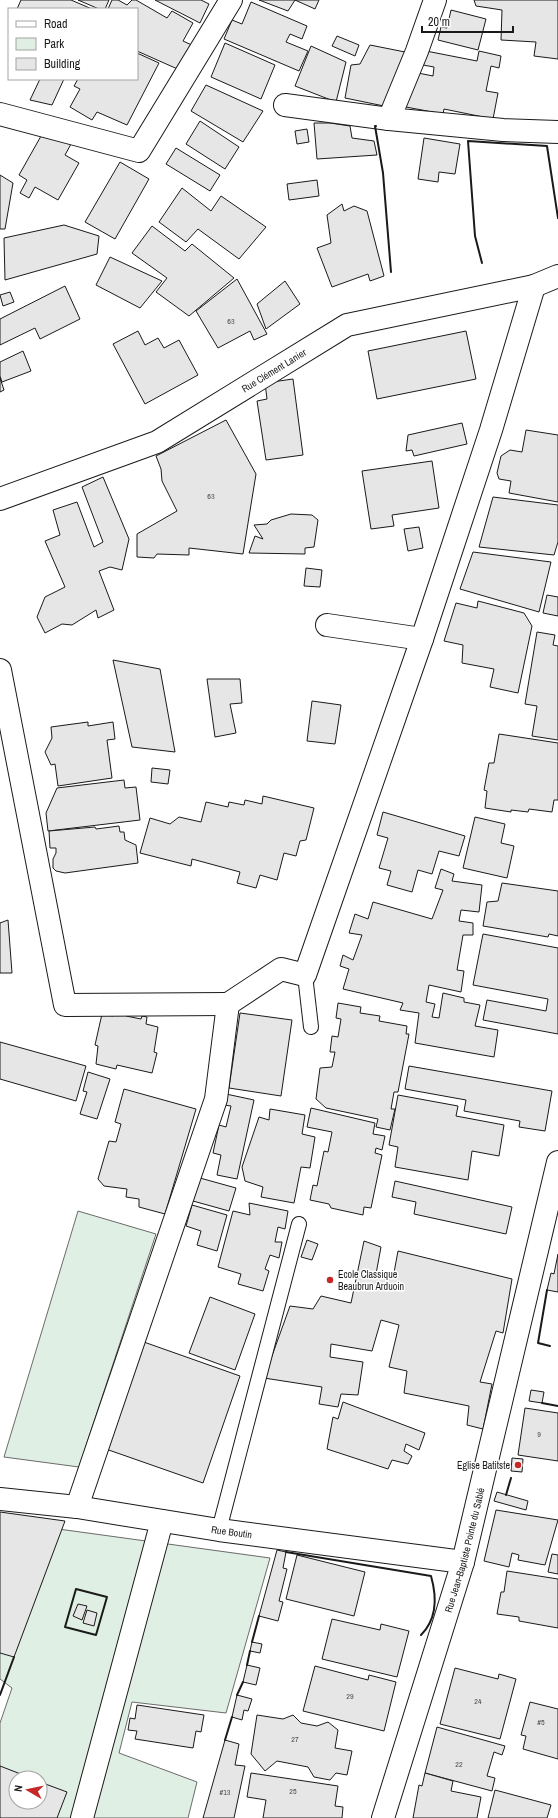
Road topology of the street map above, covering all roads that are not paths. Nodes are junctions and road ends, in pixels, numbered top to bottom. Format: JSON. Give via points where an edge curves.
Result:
{"nodes":[{"id":1,"x":231,"y":0,"type":"edge"},
{"id":2,"x":435,"y":0,"type":"edge"},
{"id":3,"x":285,"y":105,"type":"dead end"},
{"id":4,"x":0,"y":114,"type":"edge"},
{"id":5,"x":388,"y":119,"type":"junction"},
{"id":6,"x":558,"y":132,"type":"edge"},
{"id":7,"x":558,"y":276,"type":"edge"},
{"id":8,"x":534,"y":286,"type":"junction"},
{"id":9,"x":0,"y":499,"type":"edge"},
{"id":10,"x":327,"y":625,"type":"dead end"},
{"id":11,"x":422,"y":639,"type":"junction"},
{"id":12,"x":0,"y":670,"type":"edge"},
{"id":13,"x":305,"y":975,"type":"junction"},
{"id":14,"x":228,"y":1004,"type":"junction"},
{"id":15,"x":311,"y":1027,"type":"dead end"},
{"id":16,"x":558,"y":1162,"type":"edge"},
{"id":17,"x":555,"y":1183,"type":"edge"},
{"id":18,"x":299,"y":1224,"type":"dead end"},
{"id":19,"x":0,"y":1499,"type":"edge"},
{"id":20,"x":77,"y":1507,"type":"junction"},
{"id":21,"x":162,"y":1521,"type":"junction"},
{"id":22,"x":219,"y":1530,"type":"junction"},
{"id":23,"x":464,"y":1562,"type":"junction"},
{"id":24,"x":82,"y":1818,"type":"edge"},
{"id":25,"x":383,"y":1818,"type":"edge"}],
"edges":[{"from":1,"to":4,"type":"street","via":[[139,151]]},
{"from":2,"to":5,"type":"street"},
{"from":3,"to":5,"type":"street"},
{"from":5,"to":6,"type":"street","via":[[503,130]]},
{"from":7,"to":8,"type":"street","name":"Rue Clément Lanier"},
{"from":8,"to":9,"type":"street","name":"Rue Clément Lanier","via":[[347,325],[157,442]]},
{"from":8,"to":11,"type":"street"},
{"from":10,"to":11,"type":"street"},
{"from":11,"to":13,"type":"street"},
{"from":12,"to":14,"type":"street","via":[[65,1005]]},
{"from":13,"to":14,"type":"street","via":[[281,969]]},
{"from":13,"to":15,"type":"lane"},
{"from":14,"to":20,"type":"street","via":[[216,1099]]},
{"from":16,"to":17,"type":"street","name":"Rue Jean-Baptiste Pointe du Sablé"},
{"from":17,"to":23,"type":"street","name":"Rue Jean-Baptiste Pointe du Sablé"},
{"from":18,"to":22,"type":"lane"},
{"from":19,"to":20,"type":"street","name":"Rue Boutin"},
{"from":20,"to":21,"type":"street","name":"Rue Boutin"},
{"from":21,"to":22,"type":"street","name":"Rue Boutin"},
{"from":21,"to":24,"type":"street"},
{"from":22,"to":23,"type":"street","name":"Rue Boutin"},
{"from":23,"to":25,"type":"street","name":"Rue Jean-Baptiste Pointe du Sablé"}]}
